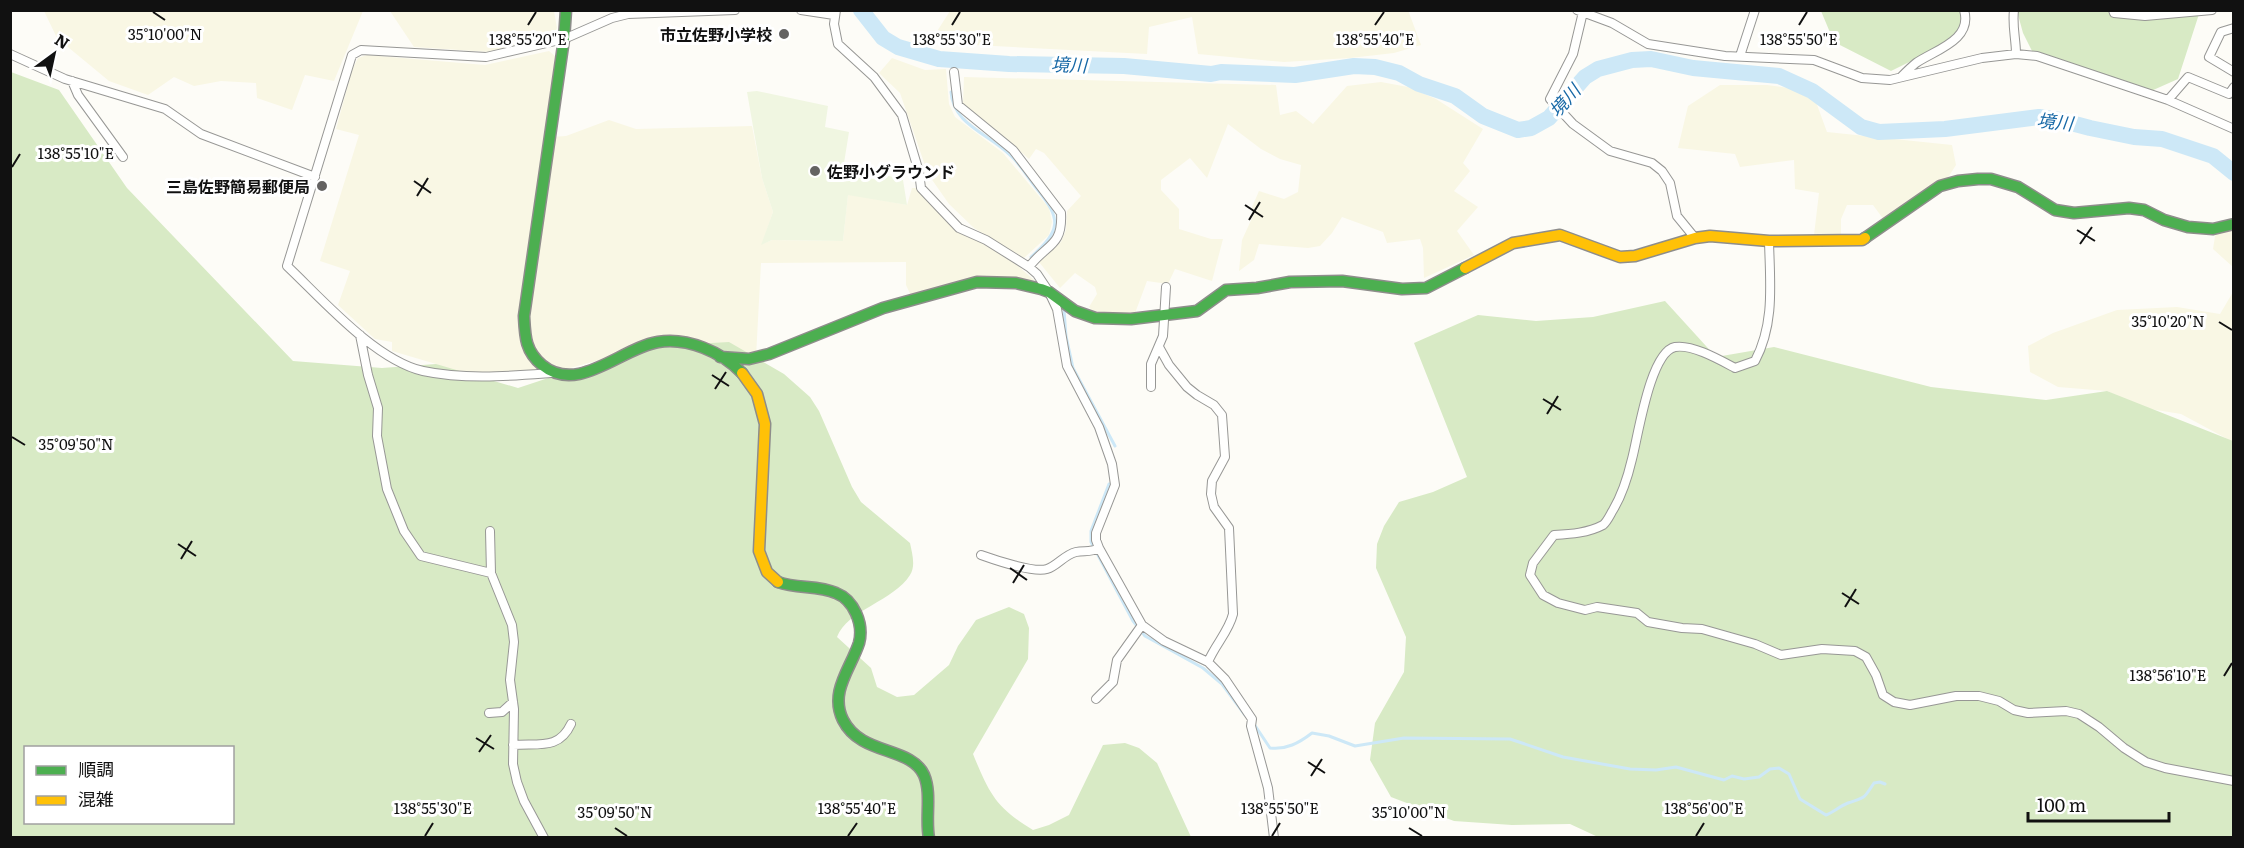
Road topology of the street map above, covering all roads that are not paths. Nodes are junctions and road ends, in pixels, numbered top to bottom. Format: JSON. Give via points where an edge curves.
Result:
{"nodes":[{"id":1,"x":566,"y":10,"type":"edge"},
{"id":2,"x":735,"y":10,"type":"edge"},
{"id":3,"x":801,"y":10,"type":"edge"},
{"id":4,"x":1755,"y":10,"type":"edge"},
{"id":5,"x":1964,"y":10,"type":"edge"},
{"id":6,"x":2014,"y":10,"type":"edge"},
{"id":7,"x":2113,"y":10,"type":"edge"},
{"id":8,"x":2212,"y":10,"type":"edge"},
{"id":9,"x":1580,"y":11,"type":"edge"},
{"id":10,"x":835,"y":13,"type":"edge"},
{"id":11,"x":2234,"y":28,"type":"edge"},
{"id":12,"x":564,"y":39,"type":"junction"},
{"id":13,"x":10,"y":54,"type":"edge"},
{"id":14,"x":2016,"y":54,"type":"junction"},
{"id":15,"x":1740,"y":56,"type":"junction"},
{"id":16,"x":954,"y":72,"type":"dead end"},
{"id":17,"x":2234,"y":72,"type":"edge"},
{"id":18,"x":1900,"y":78,"type":"junction"},
{"id":19,"x":72,"y":81,"type":"junction"},
{"id":20,"x":2234,"y":87,"type":"edge"},
{"id":21,"x":2168,"y":100,"type":"junction"},
{"id":22,"x":2234,"y":129,"type":"edge"},
{"id":23,"x":123,"y":157,"type":"dead end"},
{"id":24,"x":315,"y":177,"type":"junction"},
{"id":25,"x":2234,"y":224,"type":"edge"},
{"id":26,"x":1695,"y":238,"type":"junction"},
{"id":27,"x":1769,"y":241,"type":"junction"},
{"id":28,"x":1029,"y":267,"type":"junction"},
{"id":29,"x":1166,"y":287,"type":"dead end"},
{"id":30,"x":1049,"y":292,"type":"junction"},
{"id":31,"x":1163,"y":314,"type":"junction"},
{"id":32,"x":360,"y":335,"type":"junction"},
{"id":33,"x":1159,"y":347,"type":"junction"},
{"id":34,"x":720,"y":357,"type":"junction"},
{"id":35,"x":551,"y":373,"type":"junction"},
{"id":36,"x":1150,"y":387,"type":"dead end"},
{"id":37,"x":490,"y":531,"type":"dead end"},
{"id":38,"x":1096,"y":550,"type":"junction"},
{"id":39,"x":981,"y":555,"type":"dead end"},
{"id":40,"x":491,"y":573,"type":"junction"},
{"id":41,"x":1140,"y":628,"type":"junction"},
{"id":42,"x":1208,"y":662,"type":"junction"},
{"id":43,"x":1096,"y":699,"type":"dead end"},
{"id":44,"x":513,"y":702,"type":"junction"},
{"id":45,"x":489,"y":713,"type":"dead end"},
{"id":46,"x":571,"y":724,"type":"dead end"},
{"id":47,"x":513,"y":745,"type":"junction"},
{"id":48,"x":2234,"y":781,"type":"edge"},
{"id":49,"x":544,"y":837,"type":"edge"},
{"id":50,"x":929,"y":837,"type":"edge"},
{"id":51,"x":1274,"y":837,"type":"edge"}],
"edges":[{"from":1,"to":12,"type":"street"},
{"from":2,"to":12,"type":"street","via":[[628,14]]},
{"from":3,"to":10,"type":"street"},
{"from":4,"to":15,"type":"street"},
{"from":5,"to":18,"type":"street","via":[[1967,19],[1963,32],[1914,64]]},
{"from":6,"to":14,"type":"street"},
{"from":7,"to":8,"type":"street","via":[[2145,16]]},
{"from":9,"to":15,"type":"street","via":[[1612,23],[1648,44]]},
{"from":9,"to":26,"type":"street","via":[[1573,54],[1550,99],[1573,124],[1610,151],[1662,171],[1670,183],[1677,216]]},
{"from":10,"to":28,"type":"street","via":[[838,44],[874,77],[902,115],[921,188],[959,228]]},
{"from":11,"to":17,"type":"street","via":[[2221,32],[2209,57]]},
{"from":12,"to":24,"type":"street","via":[[486,57],[361,50],[352,55]]},
{"from":12,"to":35,"type":"street","via":[[524,316],[525,342]]},
{"from":13,"to":19,"type":"street"},
{"from":14,"to":18,"type":"street"},
{"from":14,"to":21,"type":"street","via":[[2055,61]]},
{"from":15,"to":18,"type":"street","via":[[1814,60],[1862,78]]},
{"from":16,"to":28,"type":"street","via":[[958,105],[1013,150],[1061,213],[1059,237]]},
{"from":19,"to":23,"type":"street"},
{"from":19,"to":24,"type":"street","via":[[165,109],[201,134]]},
{"from":20,"to":21,"type":"street","via":[[2229,94],[2188,77]]},
{"from":21,"to":22,"type":"street"},
{"from":24,"to":32,"type":"street","via":[[287,266]]},
{"from":25,"to":27,"type":"street","via":[[2213,229],[2188,226],[2129,208],[2074,213],[2055,210],[2018,187],[1978,179],[1940,186],[1862,240]]},
{"from":26,"to":27,"type":"street"},
{"from":26,"to":31,"type":"street","via":[[1620,257],[1560,235],[1513,243],[1426,288],[1342,281],[1290,282],[1226,290],[1197,311]]},
{"from":27,"to":48,"type":"street","via":[[1770,316],[1764,344],[1755,361],[1735,368],[1703,352],[1676,347],[1668,351],[1650,383],[1632,462],[1618,501],[1605,524],[1580,533],[1554,535],[1533,564],[1530,575],[1543,595],[1585,610],[1597,607],[1637,613],[1648,622],[1702,629],[1781,655],[1822,649],[1856,651],[1866,657],[1883,694],[1894,702],[1910,705],[1979,696],[2028,713],[2079,714],[2146,762]]},
{"from":28,"to":30,"type":"street"},
{"from":29,"to":31,"type":"street"},
{"from":30,"to":31,"type":"street","via":[[1095,318],[1131,319]]},
{"from":30,"to":34,"type":"street","via":[[1016,283],[977,282],[883,308],[769,354],[749,359]]},
{"from":30,"to":38,"type":"street","via":[[1057,309],[1067,366],[1099,427],[1112,464],[1115,484],[1096,533]]},
{"from":31,"to":33,"type":"street"},
{"from":32,"to":35,"type":"street","via":[[387,355],[422,371],[496,376]]},
{"from":32,"to":40,"type":"street","via":[[378,408],[381,464],[404,531],[421,556]]},
{"from":33,"to":36,"type":"street","via":[[1151,364]]},
{"from":33,"to":42,"type":"street","via":[[1187,387],[1222,415],[1225,457],[1212,481],[1211,494],[1214,507],[1229,528],[1233,614]]},
{"from":34,"to":35,"type":"street","via":[[692,344],[658,342],[575,375]]},
{"from":34,"to":50,"type":"street","via":[[750,384],[761,402],[765,419],[759,539],[766,572],[777,583],[792,589],[837,593],[855,609],[860,641],[842,680],[839,710],[845,726],[855,736],[918,765],[925,776]]},
{"from":37,"to":40,"type":"street"},
{"from":38,"to":39,"type":"street","via":[[1076,552],[1041,570]]},
{"from":38,"to":41,"type":"street"},
{"from":40,"to":44,"type":"street","via":[[512,625]]},
{"from":41,"to":42,"type":"street"},
{"from":41,"to":43,"type":"street","via":[[1117,660],[1113,682]]},
{"from":42,"to":51,"type":"street","via":[[1225,679],[1252,723],[1268,788]]},
{"from":44,"to":45,"type":"street","via":[[499,713]]},
{"from":44,"to":47,"type":"street"},
{"from":46,"to":47,"type":"street","via":[[557,742]]},
{"from":47,"to":49,"type":"street","via":[[517,782]]}]}
